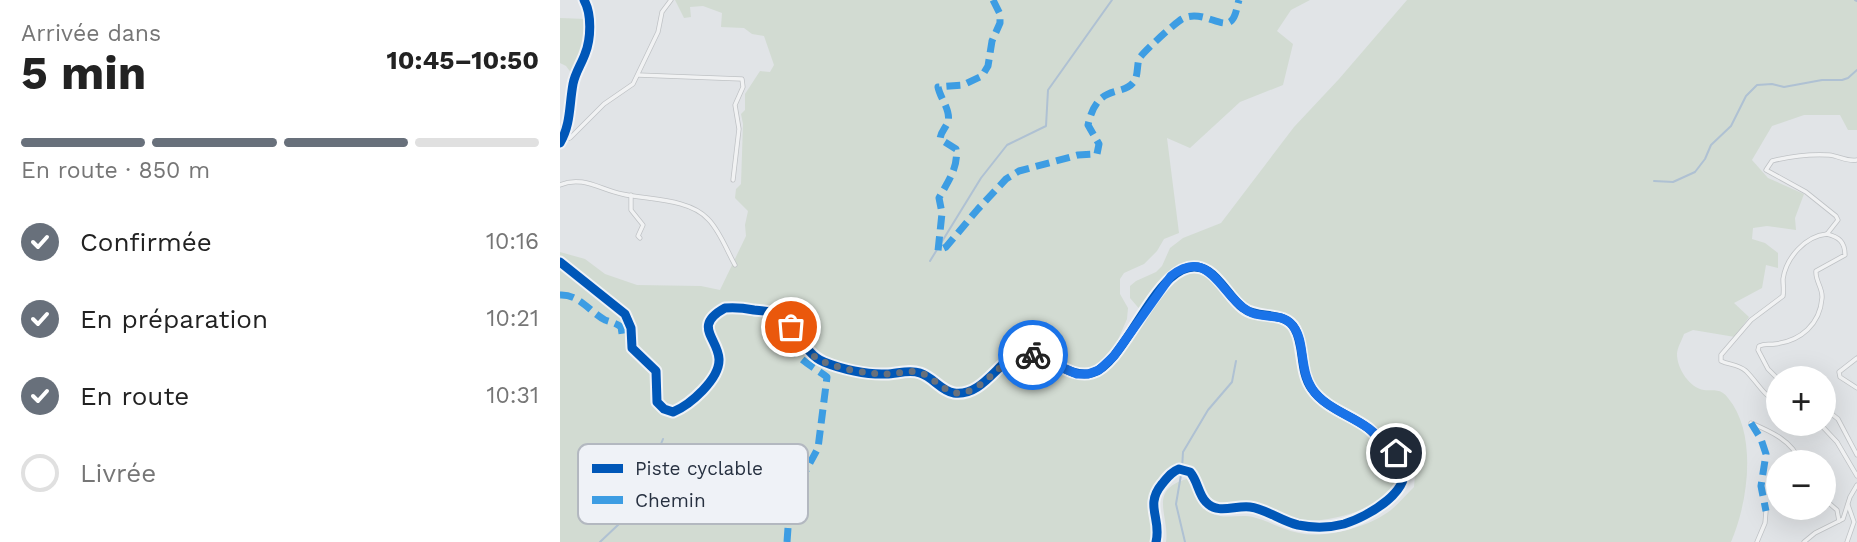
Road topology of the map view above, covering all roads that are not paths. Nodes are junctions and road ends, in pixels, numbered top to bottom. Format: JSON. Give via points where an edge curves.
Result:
{"nodes":[{"id":1,"x":584,"y":0,"type":"edge"},
{"id":2,"x":671,"y":0,"type":"edge"},
{"id":3,"x":638,"y":75,"type":"junction"},
{"id":4,"x":561,"y":142,"type":"edge"},
{"id":5,"x":1857,"y":160,"type":"edge"},
{"id":6,"x":733,"y":180,"type":"dead end"},
{"id":7,"x":560,"y":186,"type":"edge"},
{"id":8,"x":631,"y":195,"type":"junction"},
{"id":9,"x":1827,"y":234,"type":"junction"},
{"id":10,"x":640,"y":238,"type":"dead end"},
{"id":11,"x":560,"y":262,"type":"edge"},
{"id":12,"x":735,"y":265,"type":"dead end"},
{"id":13,"x":1857,"y":358,"type":"edge"},
{"id":14,"x":1766,"y":366,"type":"edge"},
{"id":15,"x":1857,"y":388,"type":"edge"},
{"id":16,"x":1766,"y":395,"type":"edge"},
{"id":17,"x":1836,"y":417,"type":"edge"},
{"id":18,"x":1751,"y":423,"type":"dead end"},
{"id":19,"x":1831,"y":436,"type":"edge"},
{"id":20,"x":1794,"y":450,"type":"edge"},
{"id":21,"x":1857,"y":455,"type":"edge"},
{"id":22,"x":1857,"y":476,"type":"edge"},
{"id":23,"x":1857,"y":485,"type":"edge"},
{"id":24,"x":1848,"y":505,"type":"junction"},
{"id":25,"x":1836,"y":509,"type":"edge"},
{"id":26,"x":1766,"y":511,"type":"dead end"},
{"id":27,"x":1839,"y":521,"type":"junction"},
{"id":28,"x":1156,"y":542,"type":"edge"},
{"id":29,"x":1757,"y":542,"type":"edge"},
{"id":30,"x":1804,"y":542,"type":"edge"},
{"id":31,"x":1847,"y":542,"type":"edge"}],
"edges":[{"from":1,"to":4,"type":"street","via":[[589,39],[574,77],[569,121]]},
{"from":2,"to":3,"type":"street"},
{"from":3,"to":4,"type":"street"},
{"from":3,"to":6,"type":"street","via":[[742,79],[736,105],[739,129]]},
{"from":5,"to":9,"type":"street","via":[[1793,156],[1772,161],[1766,170],[1806,192],[1836,216],[1838,220]]},
{"from":7,"to":8,"type":"street","via":[[582,182]]},
{"from":8,"to":10,"type":"street","via":[[631,210],[643,225]]},
{"from":8,"to":12,"type":"street","via":[[680,203],[708,218]]},
{"from":9,"to":14,"type":"street","via":[[1839,238],[1845,255],[1816,271],[1822,298],[1814,324],[1797,337],[1763,343],[1758,350]]},
{"from":9,"to":16,"type":"street","via":[[1800,246],[1783,279],[1783,296],[1745,326],[1721,355],[1723,363],[1745,370]]},
{"from":11,"to":28,"type":"street","via":[[625,314],[632,348],[654,368],[655,398],[668,411],[681,409],[718,369],[719,356],[708,333],[710,321],[719,311],[733,307],[783,317],[809,351],[824,362],[879,374],[921,373],[951,393],[967,392],[1019,354],[1034,355],[1082,374],[1099,370],[1171,276],[1188,267],[1205,270],[1249,312],[1280,317],[1292,325],[1311,389],[1370,429],[1401,458],[1403,484],[1347,523],[1315,527],[1282,521],[1251,508],[1213,508],[1203,500],[1191,472],[1179,469],[1153,496]]},
{"from":13,"to":15,"type":"street","via":[[1839,372]]},
{"from":17,"to":21,"type":"street"},
{"from":18,"to":20,"type":"street"},
{"from":19,"to":22,"type":"street"},
{"from":23,"to":24,"type":"street"},
{"from":24,"to":27,"type":"street"},
{"from":24,"to":31,"type":"street","via":[[1854,522]]},
{"from":25,"to":27,"type":"street"},
{"from":26,"to":29,"type":"street"},
{"from":27,"to":30,"type":"street"}]}
